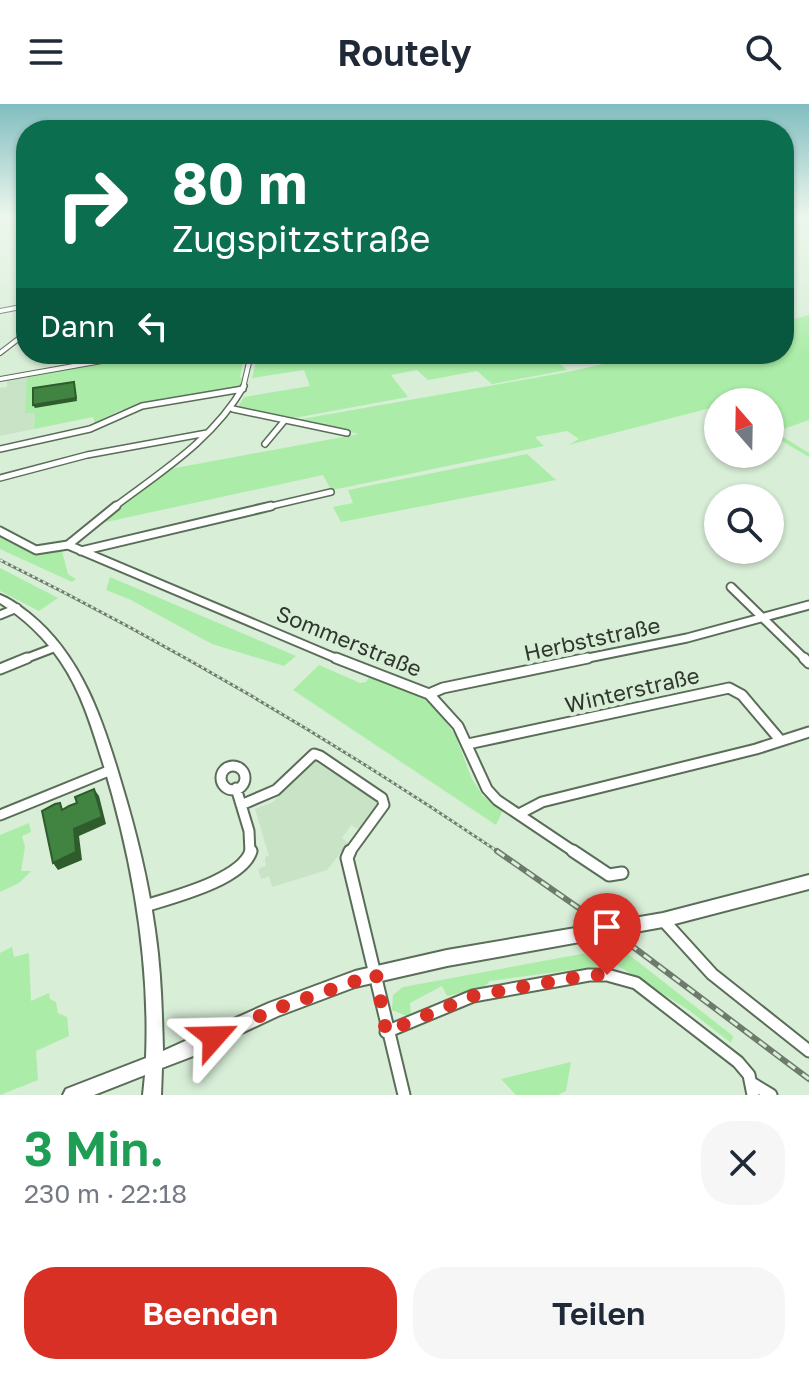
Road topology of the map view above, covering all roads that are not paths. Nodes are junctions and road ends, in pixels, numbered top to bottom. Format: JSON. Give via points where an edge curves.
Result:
{"nodes":[{"id":1,"x":85,"y":364,"type":"edge"},
{"id":2,"x":249,"y":364,"type":"edge"},
{"id":3,"x":0,"y":379,"type":"edge"},
{"id":4,"x":243,"y":389,"type":"junction"},
{"id":5,"x":233,"y":409,"type":"junction"},
{"id":6,"x":285,"y":420,"type":"junction"},
{"id":7,"x":209,"y":433,"type":"junction"},
{"id":8,"x":347,"y":433,"type":"dead end"},
{"id":9,"x":265,"y":444,"type":"dead end"},
{"id":10,"x":0,"y":449,"type":"edge"},
{"id":11,"x":0,"y":478,"type":"edge"},
{"id":12,"x":331,"y":492,"type":"dead end"},
{"id":13,"x":0,"y":531,"type":"edge"},
{"id":14,"x":68,"y":545,"type":"junction"},
{"id":15,"x":81,"y":551,"type":"junction"},
{"id":16,"x":731,"y":587,"type":"dead end"},
{"id":17,"x":0,"y":598,"type":"edge"},
{"id":18,"x":809,"y":605,"type":"edge"},
{"id":19,"x":17,"y":608,"type":"junction"},
{"id":20,"x":0,"y":615,"type":"edge"},
{"id":21,"x":764,"y":619,"type":"junction"},
{"id":22,"x":56,"y":647,"type":"junction"},
{"id":23,"x":809,"y":663,"type":"edge"},
{"id":24,"x":0,"y":669,"type":"edge"},
{"id":25,"x":429,"y":694,"type":"junction"},
{"id":26,"x":809,"y":732,"type":"edge"},
{"id":27,"x":781,"y":741,"type":"junction"},
{"id":28,"x":468,"y":744,"type":"junction"},
{"id":29,"x":111,"y":770,"type":"junction"},
{"id":30,"x":236,"y":788,"type":"dead end"},
{"id":31,"x":241,"y":805,"type":"junction"},
{"id":32,"x":519,"y":814,"type":"junction"},
{"id":33,"x":0,"y":815,"type":"edge"},
{"id":34,"x":622,"y":873,"type":"dead end"},
{"id":35,"x":809,"y":882,"type":"edge"},
{"id":36,"x":145,"y":906,"type":"junction"},
{"id":37,"x":663,"y":920,"type":"junction"},
{"id":38,"x":376,"y":974,"type":"junction"},
{"id":39,"x":386,"y":1032,"type":"junction"},
{"id":40,"x":809,"y":1051,"type":"edge"},
{"id":41,"x":155,"y":1063,"type":"junction"},
{"id":42,"x":753,"y":1090,"type":"edge"},
{"id":43,"x":72,"y":1095,"type":"edge"},
{"id":44,"x":152,"y":1095,"type":"edge"},
{"id":45,"x":404,"y":1095,"type":"edge"},
{"id":46,"x":771,"y":1095,"type":"edge"}],
"edges":[{"from":1,"to":3,"type":"street"},
{"from":2,"to":4,"type":"street"},
{"from":4,"to":5,"type":"street"},
{"from":4,"to":10,"type":"street","via":[[142,406],[90,429]]},
{"from":5,"to":6,"type":"street"},
{"from":5,"to":7,"type":"street"},
{"from":6,"to":8,"type":"street"},
{"from":6,"to":9,"type":"street"},
{"from":7,"to":11,"type":"street"},
{"from":7,"to":14,"type":"street"},
{"from":12,"to":15,"type":"street"},
{"from":13,"to":14,"type":"street","name":"Sommerstraße","via":[[36,550]]},
{"from":14,"to":15,"type":"street","name":"Sommerstraße"},
{"from":15,"to":25,"type":"street","name":"Sommerstraße"},
{"from":16,"to":21,"type":"street"},
{"from":17,"to":19,"type":"main road"},
{"from":18,"to":21,"type":"street","name":"Herbststraße"},
{"from":19,"to":20,"type":"street"},
{"from":19,"to":22,"type":"main road"},
{"from":21,"to":23,"type":"street"},
{"from":21,"to":25,"type":"street","name":"Herbststraße"},
{"from":22,"to":24,"type":"street"},
{"from":22,"to":29,"type":"main road","via":[[81,688]]},
{"from":25,"to":28,"type":"street","name":"Sommerstraße"},
{"from":26,"to":27,"type":"street"},
{"from":27,"to":28,"type":"street","name":"Winterstraße","via":[[742,695],[725,688]]},
{"from":27,"to":32,"type":"street","via":[[542,802]]},
{"from":28,"to":32,"type":"street","name":"Sommerstraße","via":[[487,789]]},
{"from":29,"to":33,"type":"street"},
{"from":29,"to":36,"type":"main road"},
{"from":30,"to":31,"type":"street"},
{"from":31,"to":36,"type":"street","via":[[251,849],[246,864]]},
{"from":31,"to":38,"type":"street","via":[[276,790],[314,754],[380,796],[384,805],[347,858]]},
{"from":32,"to":34,"type":"street","name":"Sommerstraße","via":[[609,875]]},
{"from":35,"to":37,"type":"main road"},
{"from":36,"to":41,"type":"main road"},
{"from":37,"to":38,"type":"main road"},
{"from":37,"to":40,"type":"street","via":[[741,999]]},
{"from":38,"to":39,"type":"street"},
{"from":38,"to":41,"type":"main road","via":[[275,1009]]},
{"from":39,"to":42,"type":"street","via":[[473,996],[607,975],[636,983],[738,1062]]},
{"from":39,"to":45,"type":"street"},
{"from":41,"to":43,"type":"main road"},
{"from":41,"to":44,"type":"main road"},
{"from":42,"to":46,"type":"street"}]}
